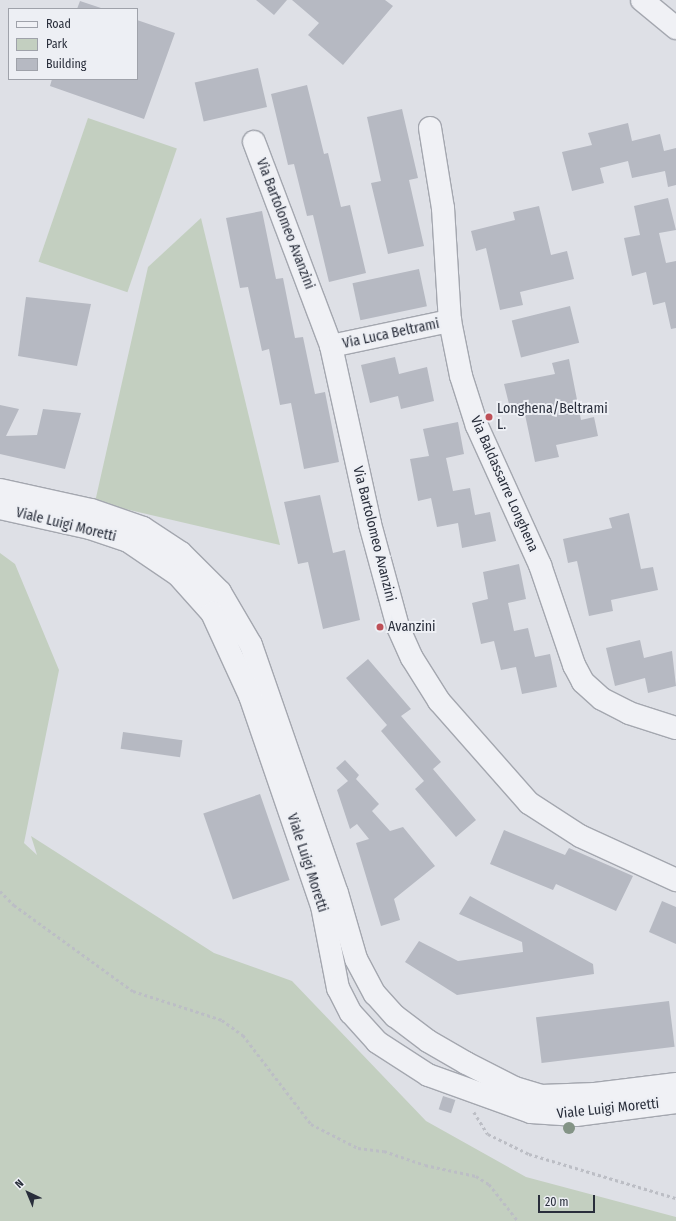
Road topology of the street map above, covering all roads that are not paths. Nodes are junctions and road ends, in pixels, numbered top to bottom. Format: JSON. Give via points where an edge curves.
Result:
{"nodes":[{"id":1,"x":642,"y":0,"type":"edge"},
{"id":2,"x":676,"y":28,"type":"edge"},
{"id":3,"x":430,"y":128,"type":"dead end"},
{"id":4,"x":254,"y":142,"type":"dead end"},
{"id":5,"x":450,"y":321,"type":"junction"},
{"id":6,"x":331,"y":346,"type":"junction"},
{"id":7,"x":0,"y":490,"type":"edge"},
{"id":8,"x":0,"y":508,"type":"edge"},
{"id":9,"x":676,"y":728,"type":"edge"},
{"id":10,"x":676,"y":880,"type":"edge"},
{"id":11,"x":338,"y":988,"type":"junction"},
{"id":12,"x":466,"y":1063,"type":"junction"},
{"id":13,"x":676,"y":1084,"type":"edge"},
{"id":14,"x":676,"y":1102,"type":"edge"}],
"edges":[{"from":1,"to":2,"type":"street"},
{"from":3,"to":5,"type":"street","name":"Via Baldassarre Longhena","via":[[442,208]]},
{"from":4,"to":6,"type":"street","name":"Via Bartolomeo Avanzini"},
{"from":5,"to":6,"type":"street","name":"Via Luca Beltrami"},
{"from":5,"to":9,"type":"street","name":"Via Baldassarre Longhena","via":[[469,405],[536,554],[578,673],[594,693],[616,707]]},
{"from":6,"to":10,"type":"street","name":"Via Bartolomeo Avanzini","via":[[392,606],[407,649],[431,690],[484,756],[529,803],[580,836]]},
{"from":7,"to":12,"type":"street","name":"Viale Luigi Moretti","via":[[91,510],[131,523],[168,543],[214,584],[251,645],[360,970],[375,994],[395,1016],[428,1041]]},
{"from":8,"to":11,"type":"street","name":"Viale Luigi Moretti","via":[[90,528],[128,541],[178,575],[212,613],[247,689],[320,899]]},
{"from":11,"to":12,"type":"street","via":[[387,1037],[422,1061],[444,1071]]},
{"from":11,"to":14,"type":"street","name":"Viale Luigi Moretti","via":[[361,1024],[391,1053],[428,1075],[522,1110],[555,1116]]},
{"from":12,"to":13,"type":"street","name":"Viale Luigi Moretti","via":[[515,1088],[541,1096],[595,1094]]}]}
